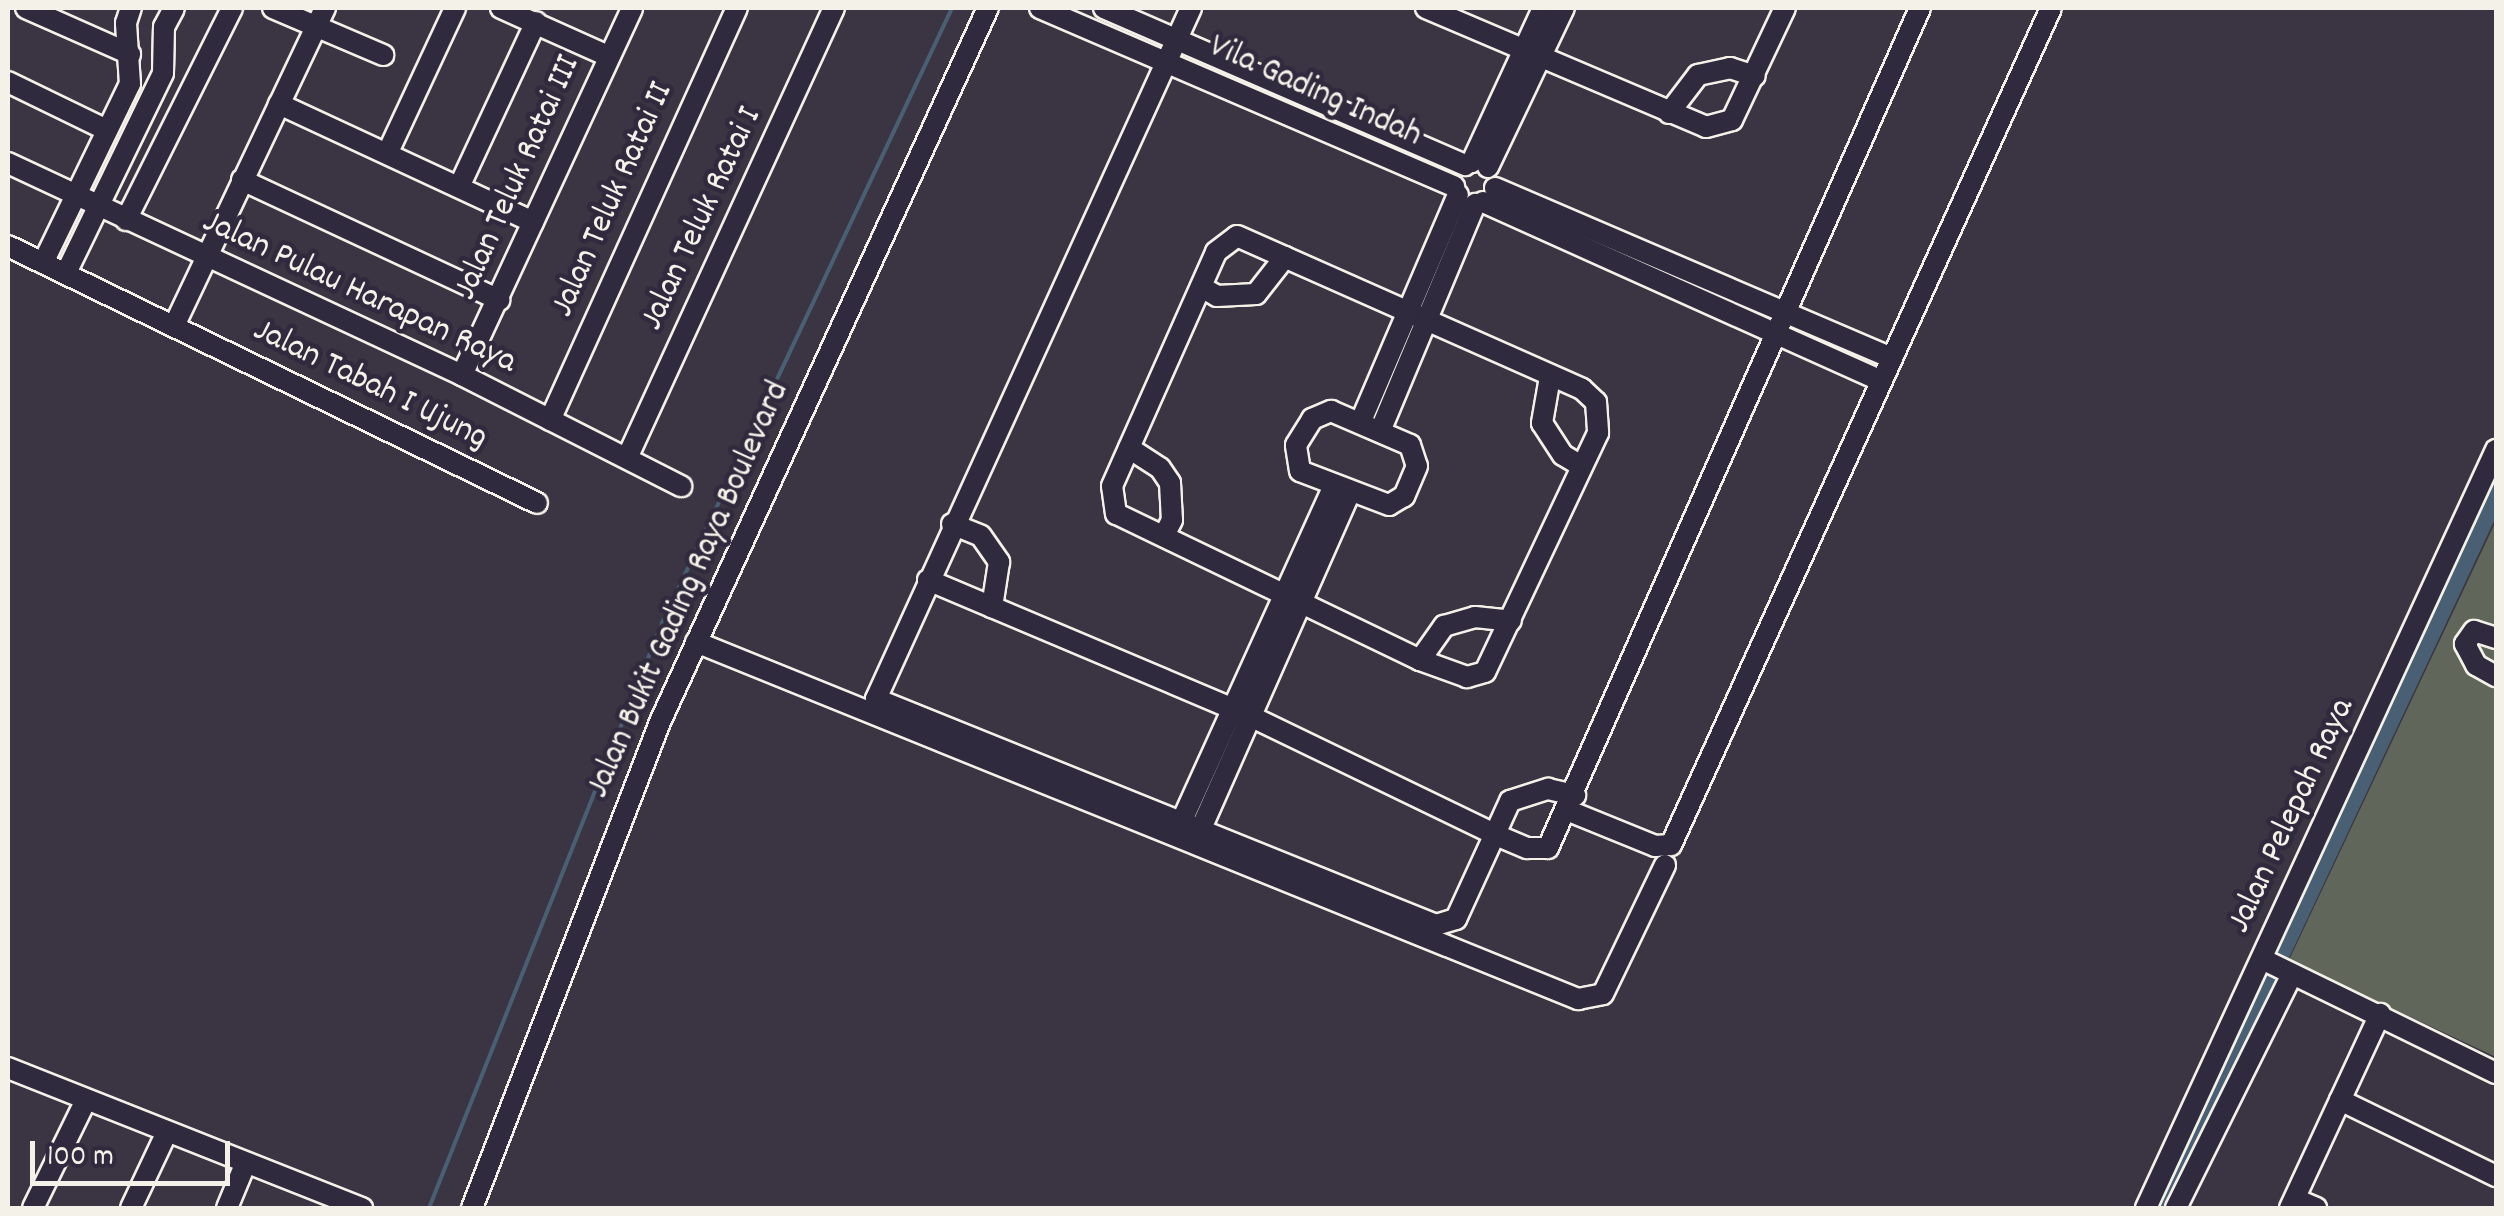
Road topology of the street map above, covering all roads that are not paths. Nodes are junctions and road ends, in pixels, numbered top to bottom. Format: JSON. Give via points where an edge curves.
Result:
{"nodes":[{"id":1,"x":26,"y":8,"type":"edge"},
{"id":2,"x":131,"y":8,"type":"edge"},
{"id":3,"x":174,"y":8,"type":"edge"},
{"id":4,"x":232,"y":8,"type":"edge"},
{"id":5,"x":273,"y":8,"type":"edge"},
{"id":6,"x":455,"y":8,"type":"edge"},
{"id":7,"x":501,"y":8,"type":"edge"},
{"id":8,"x":632,"y":8,"type":"edge"},
{"id":9,"x":737,"y":8,"type":"edge"},
{"id":10,"x":834,"y":8,"type":"edge"},
{"id":11,"x":988,"y":8,"type":"edge"},
{"id":12,"x":1040,"y":8,"type":"edge"},
{"id":13,"x":1104,"y":8,"type":"edge"},
{"id":14,"x":1191,"y":8,"type":"edge"},
{"id":15,"x":1426,"y":8,"type":"edge"},
{"id":16,"x":1543,"y":8,"type":"edge"},
{"id":17,"x":1564,"y":8,"type":"edge"},
{"id":18,"x":1785,"y":8,"type":"edge"},
{"id":19,"x":1920,"y":8,"type":"edge"},
{"id":20,"x":2051,"y":8,"type":"edge"},
{"id":21,"x":321,"y":17,"type":"edge"},
{"id":22,"x":536,"y":22,"type":"junction"},
{"id":23,"x":1178,"y":38,"type":"junction"},
{"id":24,"x":130,"y":54,"type":"junction"},
{"id":25,"x":384,"y":55,"type":"dead end"},
{"id":26,"x":608,"y":56,"type":"junction"},
{"id":27,"x":1532,"y":57,"type":"junction"},
{"id":28,"x":1166,"y":60,"type":"junction"},
{"id":29,"x":1754,"y":76,"type":"junction"},
{"id":30,"x":8,"y":82,"type":"edge"},
{"id":31,"x":279,"y":104,"type":"junction"},
{"id":32,"x":1669,"y":114,"type":"junction"},
{"id":33,"x":107,"y":130,"type":"junction"},
{"id":34,"x":388,"y":152,"type":"junction"},
{"id":35,"x":8,"y":163,"type":"edge"},
{"id":36,"x":1475,"y":165,"type":"junction"},
{"id":37,"x":242,"y":180,"type":"junction"},
{"id":38,"x":458,"y":186,"type":"junction"},
{"id":39,"x":1473,"y":195,"type":"junction"},
{"id":40,"x":76,"y":196,"type":"junction"},
{"id":41,"x":100,"y":207,"type":"junction"},
{"id":42,"x":126,"y":220,"type":"junction"},
{"id":43,"x":533,"y":222,"type":"junction"},
{"id":44,"x":8,"y":246,"type":"edge"},
{"id":45,"x":1286,"y":257,"type":"junction"},
{"id":46,"x":206,"y":258,"type":"junction"},
{"id":47,"x":44,"y":262,"type":"junction"},
{"id":48,"x":66,"y":273,"type":"junction"},
{"id":49,"x":1201,"y":287,"type":"junction"},
{"id":50,"x":499,"y":300,"type":"junction"},
{"id":51,"x":1786,"y":314,"type":"junction"},
{"id":52,"x":1420,"y":318,"type":"junction"},
{"id":53,"x":174,"y":326,"type":"junction"},
{"id":54,"x":1776,"y":334,"type":"junction"},
{"id":55,"x":1892,"y":358,"type":"junction"},
{"id":56,"x":462,"y":375,"type":"junction"},
{"id":57,"x":1550,"y":377,"type":"junction"},
{"id":58,"x":1881,"y":382,"type":"junction"},
{"id":59,"x":550,"y":420,"type":"junction"},
{"id":60,"x":1361,"y":421,"type":"junction"},
{"id":61,"x":1381,"y":429,"type":"junction"},
{"id":62,"x":1129,"y":448,"type":"junction"},
{"id":63,"x":2496,"y":450,"type":"edge"},
{"id":64,"x":627,"y":458,"type":"junction"},
{"id":65,"x":1578,"y":464,"type":"junction"},
{"id":66,"x":681,"y":486,"type":"dead end"},
{"id":67,"x":1341,"y":491,"type":"junction"},
{"id":68,"x":537,"y":503,"type":"dead end"},
{"id":69,"x":952,"y":524,"type":"junction"},
{"id":70,"x":1164,"y":536,"type":"junction"},
{"id":71,"x":928,"y":580,"type":"junction"},
{"id":72,"x":1295,"y":596,"type":"junction"},
{"id":73,"x":992,"y":607,"type":"junction"},
{"id":74,"x":1511,"y":621,"type":"junction"},
{"id":75,"x":2496,"y":638,"type":"edge"},
{"id":76,"x":696,"y":642,"type":"junction"},
{"id":77,"x":1420,"y":660,"type":"junction"},
{"id":78,"x":2496,"y":676,"type":"edge"},
{"id":79,"x":1242,"y":713,"type":"junction"},
{"id":80,"x":1572,"y":803,"type":"junction"},
{"id":81,"x":1190,"y":829,"type":"junction"},
{"id":82,"x":1496,"y":835,"type":"junction"},
{"id":83,"x":1665,"y":865,"type":"dead end"},
{"id":84,"x":2276,"y":966,"type":"junction"},
{"id":85,"x":2380,"y":1014,"type":"junction"},
{"id":86,"x":8,"y":1068,"type":"edge"},
{"id":87,"x":2496,"y":1073,"type":"edge"},
{"id":88,"x":2340,"y":1100,"type":"junction"},
{"id":89,"x":85,"y":1102,"type":"junction"},
{"id":90,"x":165,"y":1136,"type":"junction"},
{"id":91,"x":244,"y":1167,"type":"junction"},
{"id":92,"x":2496,"y":1176,"type":"edge"},
{"id":93,"x":2292,"y":1204,"type":"edge"},
{"id":94,"x":33,"y":1208,"type":"edge"},
{"id":95,"x":132,"y":1208,"type":"edge"},
{"id":96,"x":227,"y":1208,"type":"edge"},
{"id":97,"x":362,"y":1208,"type":"edge"},
{"id":98,"x":472,"y":1208,"type":"edge"},
{"id":99,"x":2146,"y":1208,"type":"edge"},
{"id":100,"x":2176,"y":1208,"type":"edge"},
{"id":101,"x":2316,"y":1208,"type":"edge"}],
"edges":[{"from":1,"to":24,"type":"street"},
{"from":2,"to":24,"type":"street"},
{"from":3,"to":41,"type":"street","via":[[164,27],[164,73]]},
{"from":4,"to":42,"type":"street"},
{"from":5,"to":21,"type":"street"},
{"from":6,"to":34,"type":"street"},
{"from":7,"to":22,"type":"street"},
{"from":8,"to":26,"type":"street","name":"Jalan Teluk Ratai III"},
{"from":9,"to":59,"type":"street","name":"Jalan Teluk Ratai II"},
{"from":10,"to":64,"type":"street","name":"Jalan Teluk Ratai I"},
{"from":11,"to":76,"type":"street","name":"Jalan Bukit Gading Raya Boulevard"},
{"from":12,"to":28,"type":"street","name":"Vila Gading Indah"},
{"from":13,"to":23,"type":"street","name":"Vila Gading Indah"},
{"from":14,"to":23,"type":"street"},
{"from":15,"to":27,"type":"street"},
{"from":16,"to":27,"type":"street"},
{"from":17,"to":27,"type":"street"},
{"from":18,"to":29,"type":"street"},
{"from":19,"to":51,"type":"street"},
{"from":20,"to":55,"type":"street"},
{"from":21,"to":25,"type":"street"},
{"from":21,"to":31,"type":"street"},
{"from":22,"to":26,"type":"street"},
{"from":22,"to":38,"type":"street"},
{"from":23,"to":28,"type":"street"},
{"from":23,"to":36,"type":"street","name":"Vila Gading Indah"},
{"from":24,"to":33,"type":"street","via":[[130,84]]},
{"from":26,"to":43,"type":"street","name":"Jalan Teluk Ratai III"},
{"from":27,"to":32,"type":"street"},
{"from":27,"to":36,"type":"street"},
{"from":28,"to":39,"type":"street","name":"Vila Gading Indah"},
{"from":28,"to":69,"type":"street"},
{"from":29,"to":32,"type":"street","via":[[1730,68],[1698,75]]},
{"from":29,"to":32,"type":"street","via":[[1732,120],[1721,125],[1695,126]]},
{"from":30,"to":33,"type":"street"},
{"from":31,"to":34,"type":"street"},
{"from":31,"to":37,"type":"street"},
{"from":33,"to":40,"type":"street"},
{"from":34,"to":38,"type":"street"},
{"from":35,"to":40,"type":"street","name":"Jalan Pulau Harapan Raya"},
{"from":36,"to":39,"type":"street"},
{"from":36,"to":39,"type":"street"},
{"from":37,"to":46,"type":"street"},
{"from":37,"to":50,"type":"street"},
{"from":38,"to":43,"type":"street"},
{"from":39,"to":51,"type":"street"},
{"from":39,"to":52,"type":"street"},
{"from":39,"to":54,"type":"street"},
{"from":40,"to":41,"type":"street","name":"Jalan Pulau Harapan Raya"},
{"from":40,"to":47,"type":"street"},
{"from":41,"to":42,"type":"street","name":"Jalan Pulau Harapan Raya"},
{"from":41,"to":48,"type":"street"},
{"from":42,"to":46,"type":"street","name":"Jalan Pulau Harapan Raya"},
{"from":43,"to":50,"type":"street","name":"Jalan Teluk Ratai III"},
{"from":44,"to":47,"type":"street","name":"Jalan Tabah I Ujung"},
{"from":45,"to":49,"type":"street","via":[[1256,294],[1217,296]]},
{"from":45,"to":49,"type":"street","via":[[1237,236],[1216,252]]},
{"from":45,"to":52,"type":"street"},
{"from":46,"to":53,"type":"street"},
{"from":46,"to":56,"type":"street","name":"Jalan Pulau Harapan Raya"},
{"from":47,"to":48,"type":"street","name":"Jalan Tabah I Ujung"},
{"from":48,"to":53,"type":"street","name":"Jalan Tabah I Ujung"},
{"from":49,"to":62,"type":"street"},
{"from":50,"to":56,"type":"street","name":"Jalan Teluk Ratai III"},
{"from":51,"to":54,"type":"street"},
{"from":51,"to":55,"type":"street"},
{"from":52,"to":57,"type":"street"},
{"from":52,"to":60,"type":"street"},
{"from":52,"to":61,"type":"street"},
{"from":53,"to":68,"type":"street","name":"Jalan Tabah I Ujung"},
{"from":54,"to":58,"type":"street"},
{"from":54,"to":80,"type":"street"},
{"from":55,"to":58,"type":"street"},
{"from":56,"to":59,"type":"street","name":"Jalan Pulau Harapan Raya"},
{"from":57,"to":65,"type":"street","via":[[1542,424],[1563,455]]},
{"from":57,"to":65,"type":"street","via":[[1596,402],[1598,433]]},
{"from":58,"to":80,"type":"street","via":[[1671,845],[1654,846]]},
{"from":59,"to":64,"type":"street","name":"Jalan Pulau Harapan Raya"},
{"from":60,"to":61,"type":"street"},
{"from":60,"to":67,"type":"street","via":[[1320,414],[1296,445],[1300,471]]},
{"from":61,"to":67,"type":"street","via":[[1416,455],[1404,496],[1389,505]]},
{"from":62,"to":70,"type":"street","via":[[1170,483],[1174,501]]},
{"from":62,"to":70,"type":"street","via":[[1112,486],[1116,514]]},
{"from":63,"to":84,"type":"street","name":"Jalan Pelepah Raya"},
{"from":64,"to":66,"type":"street","name":"Jalan Pulau Harapan Raya"},
{"from":65,"to":74,"type":"street"},
{"from":67,"to":72,"type":"street"},
{"from":69,"to":71,"type":"street"},
{"from":69,"to":73,"type":"street","via":[[982,536],[999,562]]},
{"from":70,"to":72,"type":"street"},
{"from":71,"to":73,"type":"street"},
{"from":71,"to":81,"type":"street","via":[[877,690],[878,703]]},
{"from":72,"to":77,"type":"street"},
{"from":72,"to":79,"type":"street"},
{"from":73,"to":79,"type":"street"},
{"from":74,"to":77,"type":"street","via":[[1475,617],[1444,626]]},
{"from":74,"to":77,"type":"street","via":[[1485,672],[1467,676]]},
{"from":75,"to":78,"type":"street","via":[[2474,631],[2465,644],[2468,657]]},
{"from":76,"to":83,"type":"street","via":[[1578,999],[1603,994]]},
{"from":76,"to":98,"type":"street","name":"Jalan Bukit Gading Raya Boulevard"},
{"from":79,"to":81,"type":"street"},
{"from":79,"to":82,"type":"street"},
{"from":80,"to":82,"type":"street","via":[[1548,790],[1520,795],[1504,811]]},
{"from":80,"to":82,"type":"street","via":[[1554,841],[1540,850]]},
{"from":81,"to":82,"type":"street","via":[[1436,925],[1456,919]]},
{"from":84,"to":85,"type":"street"},
{"from":84,"to":99,"type":"street","name":"Jalan Pelepah Raya"},
{"from":84,"to":100,"type":"street","name":"Jalan Pelepah Raya"},
{"from":85,"to":87,"type":"street"},
{"from":85,"to":88,"type":"street"},
{"from":86,"to":89,"type":"street"},
{"from":88,"to":92,"type":"street"},
{"from":88,"to":93,"type":"street"},
{"from":89,"to":90,"type":"street"},
{"from":89,"to":94,"type":"street"},
{"from":90,"to":91,"type":"street"},
{"from":90,"to":95,"type":"street"},
{"from":91,"to":96,"type":"street"},
{"from":91,"to":97,"type":"street"},
{"from":93,"to":101,"type":"street"}]}
